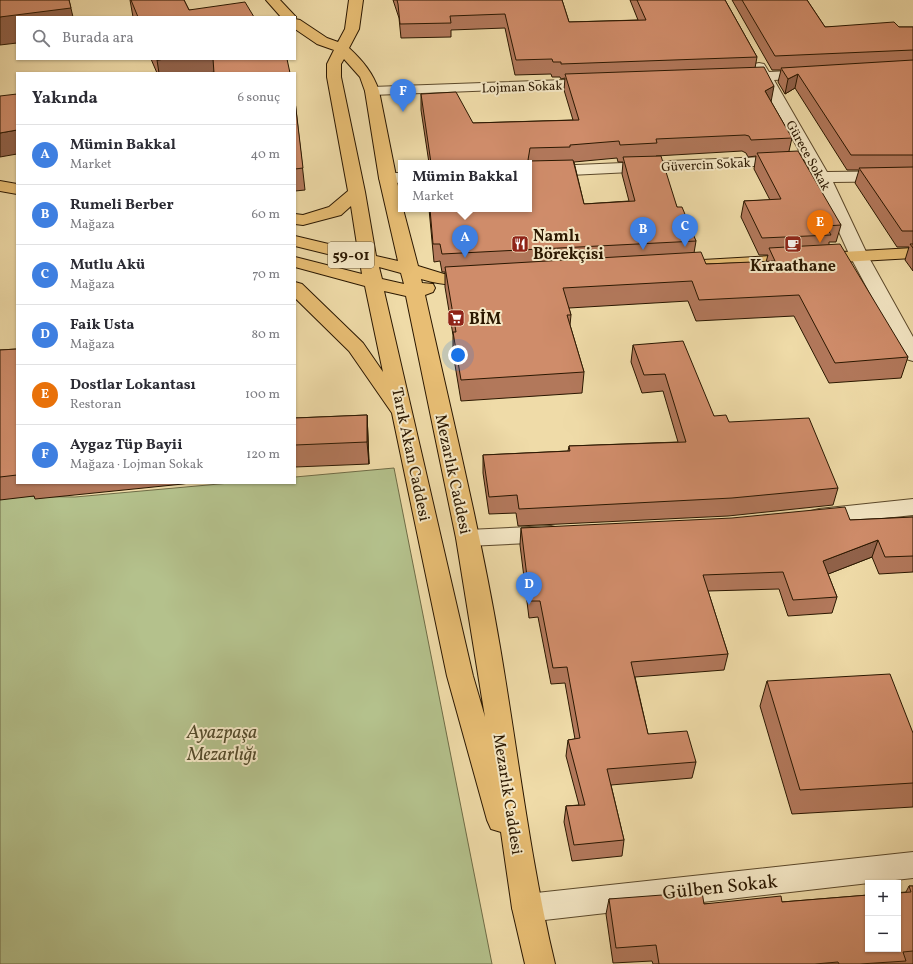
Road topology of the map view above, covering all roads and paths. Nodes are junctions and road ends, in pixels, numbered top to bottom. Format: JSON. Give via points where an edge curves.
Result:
{"nodes":[{"id":1,"x":273,"y":0,"type":"edge"},
{"id":2,"x":356,"y":0,"type":"edge"},
{"id":3,"x":288,"y":16,"type":"edge"},
{"id":4,"x":296,"y":24,"type":"edge"},
{"id":5,"x":341,"y":48,"type":"junction"},
{"id":6,"x":754,"y":56,"type":"edge"},
{"id":7,"x":827,"y":73,"type":"edge"},
{"id":8,"x":765,"y":77,"type":"junction"},
{"id":9,"x":725,"y":78,"type":"edge"},
{"id":10,"x":608,"y":83,"type":"edge"},
{"id":11,"x":372,"y":91,"type":"junction"},
{"id":12,"x":812,"y":160,"type":"junction"},
{"id":13,"x":532,"y":172,"type":"edge"},
{"id":14,"x":913,"y":176,"type":"edge"},
{"id":15,"x":822,"y":177,"type":"junction"},
{"id":16,"x":394,"y":178,"type":"edge"},
{"id":17,"x":0,"y":186,"type":"edge"},
{"id":18,"x":16,"y":189,"type":"edge"},
{"id":19,"x":357,"y":192,"type":"junction"},
{"id":20,"x":398,"y":204,"type":"edge"},
{"id":21,"x":399,"y":212,"type":"edge"},
{"id":22,"x":296,"y":219,"type":"edge"},
{"id":23,"x":296,"y":241,"type":"edge"},
{"id":24,"x":913,"y":253,"type":"edge"},
{"id":25,"x":859,"y":256,"type":"junction"},
{"id":26,"x":368,"y":260,"type":"junction"},
{"id":27,"x":296,"y":262,"type":"edge"},
{"id":28,"x":671,"y":267,"type":"edge"},
{"id":29,"x":408,"y":268,"type":"junction"},
{"id":30,"x":490,"y":277,"type":"edge"},
{"id":31,"x":443,"y":280,"type":"junction"},
{"id":32,"x":375,"y":283,"type":"junction"},
{"id":33,"x":296,"y":289,"type":"edge"},
{"id":34,"x":415,"y":293,"type":"junction"},
{"id":35,"x":913,"y":355,"type":"edge"},
{"id":36,"x":404,"y":419,"type":"junction"},
{"id":37,"x":913,"y":507,"type":"edge"},
{"id":38,"x":797,"y":519,"type":"edge"},
{"id":39,"x":570,"y":533,"type":"edge"},
{"id":40,"x":468,"y":538,"type":"junction"},
{"id":41,"x":913,"y":865,"type":"edge"},
{"id":42,"x":527,"y":908,"type":"junction"},
{"id":43,"x":540,"y":964,"type":"edge"}],
"edges":[{"from":1,"to":3,"type":"main road"},
{"from":2,"to":5,"type":"main road","via":[[352,29]]},
{"from":4,"to":5,"type":"main road","via":[[322,41]]},
{"from":5,"to":11,"type":"main road","name":"Mezarlık Caddesi","via":[[358,64],[367,77]]},
{"from":5,"to":19,"type":"main road","name":"Tarık Akan Caddesi","via":[[334,64],[334,78]]},
{"from":6,"to":8,"type":"street","name":"Gürece Sokak"},
{"from":7,"to":8,"type":"street"},
{"from":8,"to":9,"type":"street"},
{"from":8,"to":12,"type":"street","name":"Gürece Sokak"},
{"from":10,"to":11,"type":"street","name":"Lojman Sokak"},
{"from":11,"to":16,"type":"main road","name":"Mezarlık Caddesi"},
{"from":12,"to":13,"type":"street","name":"Güvercin Sokak"},
{"from":12,"to":15,"type":"street","name":"Gürece Sokak"},
{"from":14,"to":15,"type":"street"},
{"from":15,"to":25,"type":"street","name":"Gürece Sokak"},
{"from":16,"to":20,"type":"main road","name":"Mezarlık Caddesi"},
{"from":17,"to":18,"type":"main road"},
{"from":19,"to":22,"type":"main road","via":[[335,210],[303,220]]},
{"from":19,"to":26,"type":"main road","name":"Tarık Akan Caddesi"},
{"from":21,"to":29,"type":"main road","name":"Mezarlık Caddesi"},
{"from":23,"to":26,"type":"main road","number":"59-01"},
{"from":24,"to":25,"type":"main road"},
{"from":25,"to":28,"type":"main road"},
{"from":25,"to":35,"type":"street","name":"Gürece Sokak"},
{"from":26,"to":29,"type":"main road","number":"59-01"},
{"from":26,"to":32,"type":"main road","name":"Tarık Akan Caddesi"},
{"from":27,"to":32,"type":"main road"},
{"from":29,"to":31,"type":"main road"},
{"from":29,"to":34,"type":"main road","name":"Mezarlık Caddesi"},
{"from":30,"to":31,"type":"main road"},
{"from":31,"to":34,"type":"main road"},
{"from":32,"to":34,"type":"main road"},
{"from":32,"to":36,"type":"main road","name":"Tarık Akan Caddesi"},
{"from":33,"to":36,"type":"main road","via":[[356,347]]},
{"from":34,"to":40,"type":"main road","name":"Mezarlık Caddesi"},
{"from":36,"to":42,"type":"main road","name":"Tarık Akan Caddesi","via":[[460,676]]},
{"from":37,"to":38,"type":"street"},
{"from":39,"to":40,"type":"street"},
{"from":40,"to":42,"type":"main road","name":"Mezarlık Caddesi"},
{"from":41,"to":42,"type":"street","name":"Gülben Sokak"},
{"from":42,"to":43,"type":"main road","name":"Mezarlık Caddesi"}]}
